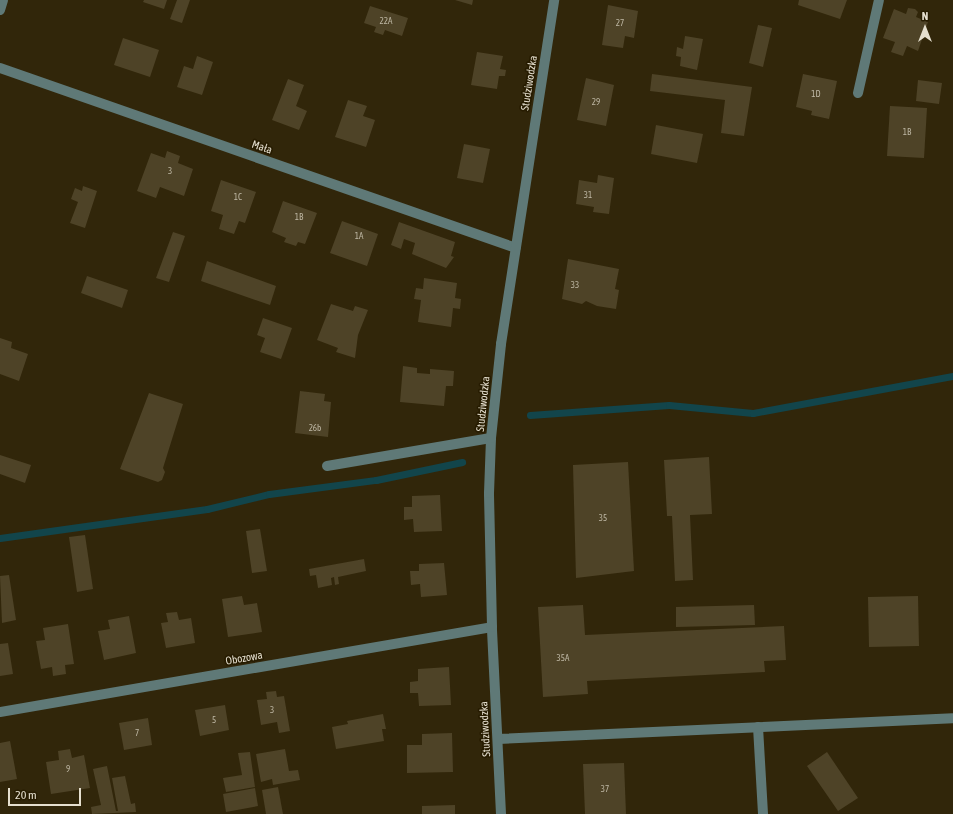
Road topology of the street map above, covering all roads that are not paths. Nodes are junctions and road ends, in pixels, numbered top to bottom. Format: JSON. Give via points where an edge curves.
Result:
{"nodes":[{"id":1,"x":3,"y":0,"type":"edge"},
{"id":2,"x":554,"y":0,"type":"edge"},
{"id":3,"x":879,"y":0,"type":"edge"},
{"id":4,"x":0,"y":10,"type":"edge"},
{"id":5,"x":0,"y":68,"type":"edge"},
{"id":6,"x":858,"y":94,"type":"dead end"},
{"id":7,"x":516,"y":248,"type":"junction"},
{"id":8,"x":491,"y":438,"type":"junction"},
{"id":9,"x":327,"y":466,"type":"dead end"},
{"id":10,"x":492,"y":627,"type":"junction"},
{"id":11,"x":0,"y":712,"type":"edge"},
{"id":12,"x":953,"y":718,"type":"edge"},
{"id":13,"x":758,"y":727,"type":"junction"},
{"id":14,"x":498,"y":739,"type":"junction"},
{"id":15,"x":501,"y":814,"type":"edge"},
{"id":16,"x":763,"y":814,"type":"edge"}],
"edges":[{"from":1,"to":4,"type":"street"},
{"from":2,"to":7,"type":"street","name":"Studziwodzka"},
{"from":3,"to":6,"type":"street"},
{"from":5,"to":7,"type":"street","name":"Mała"},
{"from":7,"to":8,"type":"street","name":"Studziwodzka","via":[[501,344]]},
{"from":8,"to":9,"type":"street"},
{"from":8,"to":10,"type":"street","name":"Studziwodzka","via":[[489,492]]},
{"from":10,"to":11,"type":"street","name":"Obozowa"},
{"from":10,"to":14,"type":"street","name":"Studziwodzka"},
{"from":12,"to":13,"type":"street"},
{"from":13,"to":14,"type":"street"},
{"from":13,"to":16,"type":"street"},
{"from":14,"to":15,"type":"street","name":"Studziwodzka"}]}
